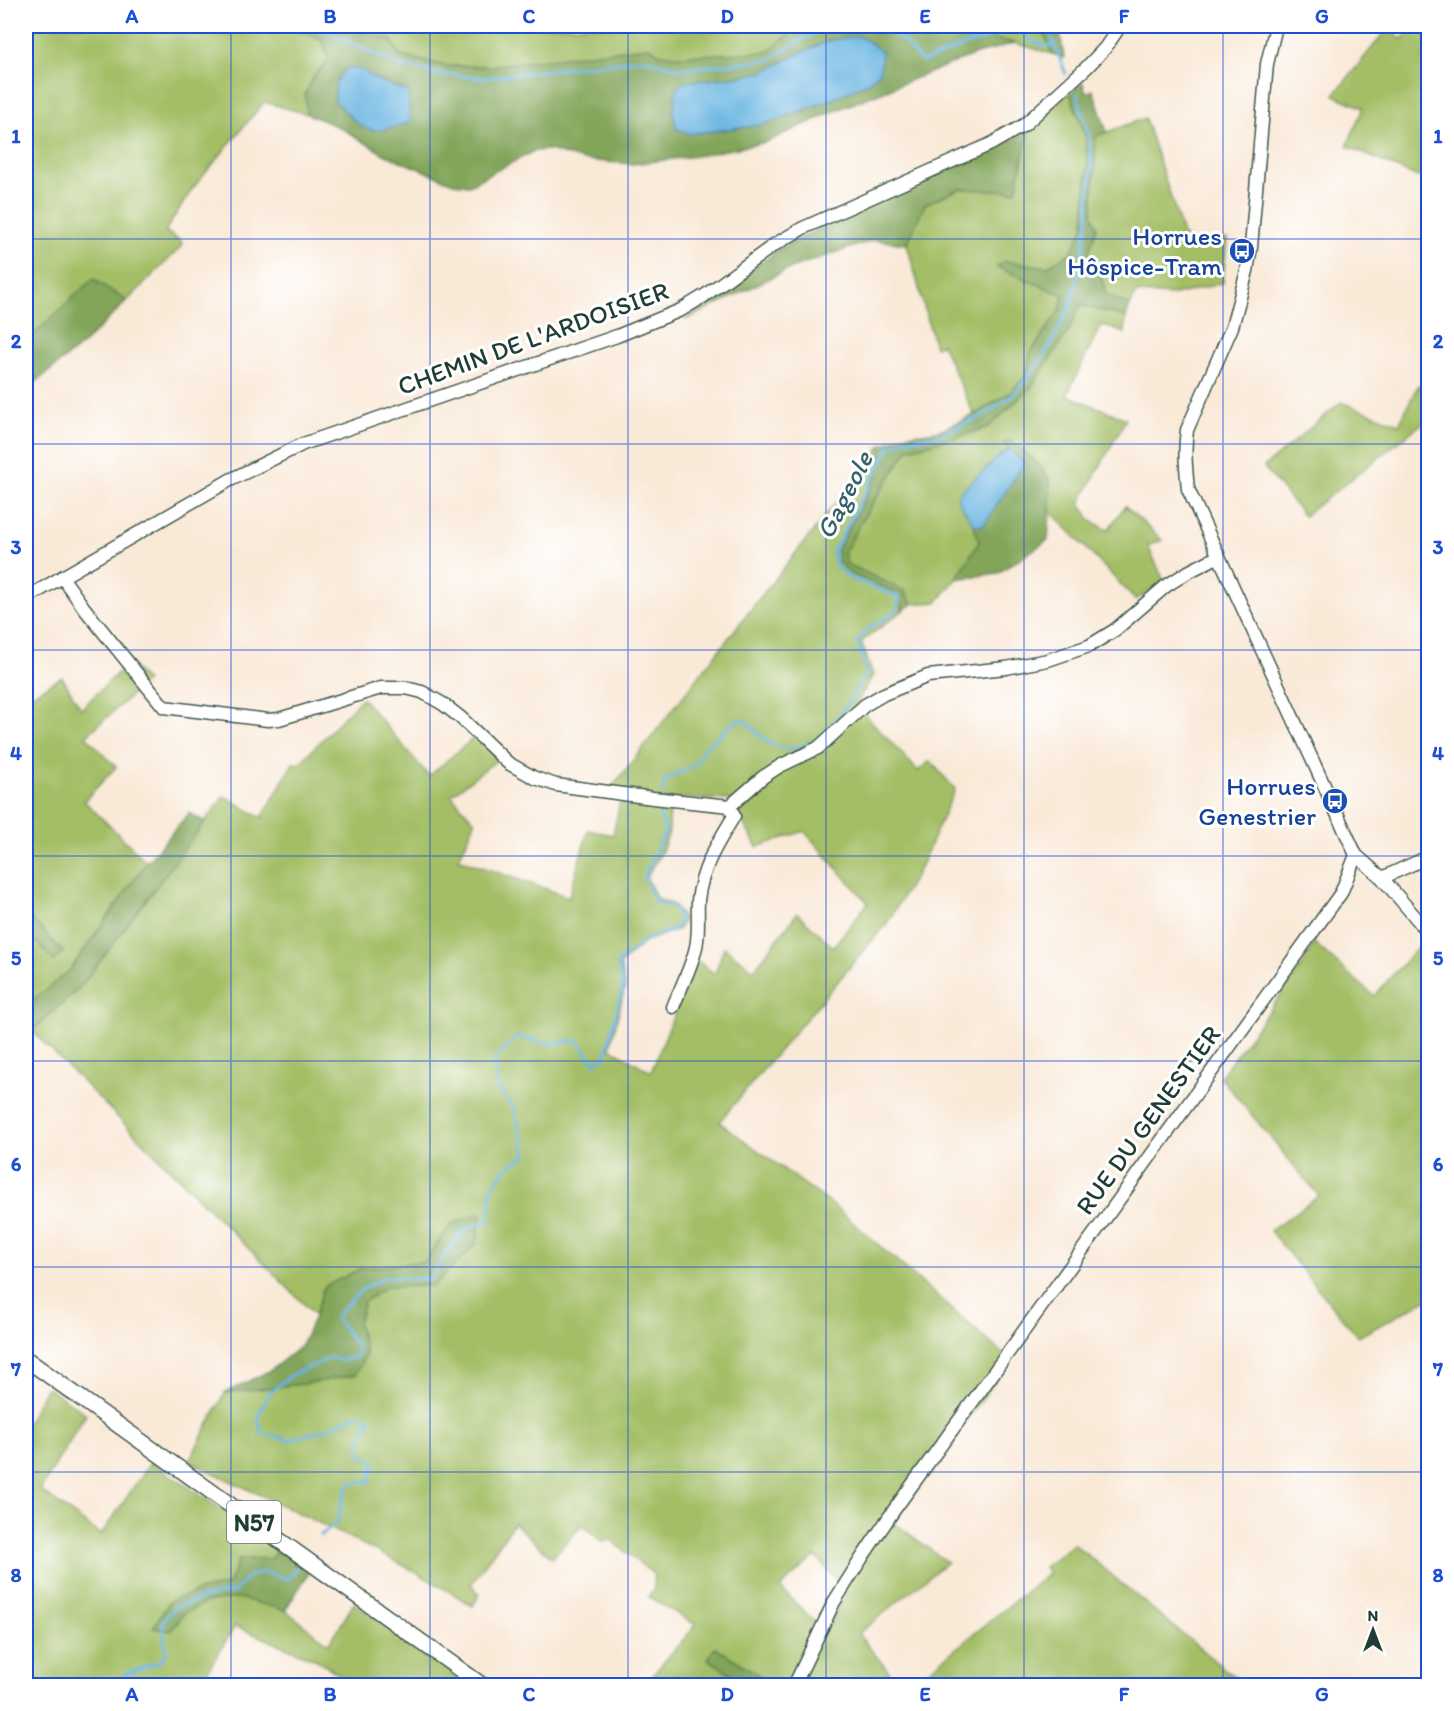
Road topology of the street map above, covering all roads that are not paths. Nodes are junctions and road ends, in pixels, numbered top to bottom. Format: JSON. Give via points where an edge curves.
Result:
{"nodes":[{"id":1,"x":1120,"y":26,"type":"edge"},
{"id":2,"x":1276,"y":26,"type":"edge"},
{"id":3,"x":1219,"y":556,"type":"junction"},
{"id":4,"x":62,"y":577,"type":"junction"},
{"id":5,"x":26,"y":598,"type":"edge"},
{"id":6,"x":730,"y":806,"type":"junction"},
{"id":7,"x":1356,"y":855,"type":"junction"},
{"id":8,"x":1428,"y":857,"type":"edge"},
{"id":9,"x":1382,"y":878,"type":"junction"},
{"id":10,"x":1428,"y":932,"type":"edge"},
{"id":11,"x":673,"y":1007,"type":"dead end"},
{"id":12,"x":26,"y":1359,"type":"edge"},
{"id":13,"x":483,"y":1686,"type":"edge"},
{"id":14,"x":794,"y":1686,"type":"edge"}],
"edges":[{"from":1,"to":4,"type":"street","name":"CHEMIN DE L'ARDOISIER","via":[[1087,67],[1024,125],[991,144],[803,228],[681,309],[617,336],[303,444],[230,480]]},
{"from":2,"to":3,"type":"street","via":[[1267,64],[1247,271],[1232,327],[1192,416],[1185,444],[1188,489]]},
{"from":3,"to":6,"type":"street","via":[[1166,586],[1115,630],[1089,646],[1006,668],[928,676],[884,694],[865,705],[818,748],[763,777]]},
{"from":3,"to":7,"type":"street"},
{"from":4,"to":5,"type":"street","name":"CHEMIN DE L'ARDOISIER"},
{"from":4,"to":6,"type":"street","via":[[164,707],[268,720],[381,688],[406,688],[442,704],[508,764],[535,778],[589,789]]},
{"from":6,"to":11,"type":"street","via":[[734,816],[702,877],[695,953]]},
{"from":7,"to":9,"type":"street"},
{"from":7,"to":14,"type":"street","name":"RUE DU GENESTIER","via":[[1341,893],[894,1510],[834,1602]]},
{"from":8,"to":9,"type":"street"},
{"from":9,"to":10,"type":"street"},
{"from":12,"to":13,"type":"main road","number":"N57"}]}
